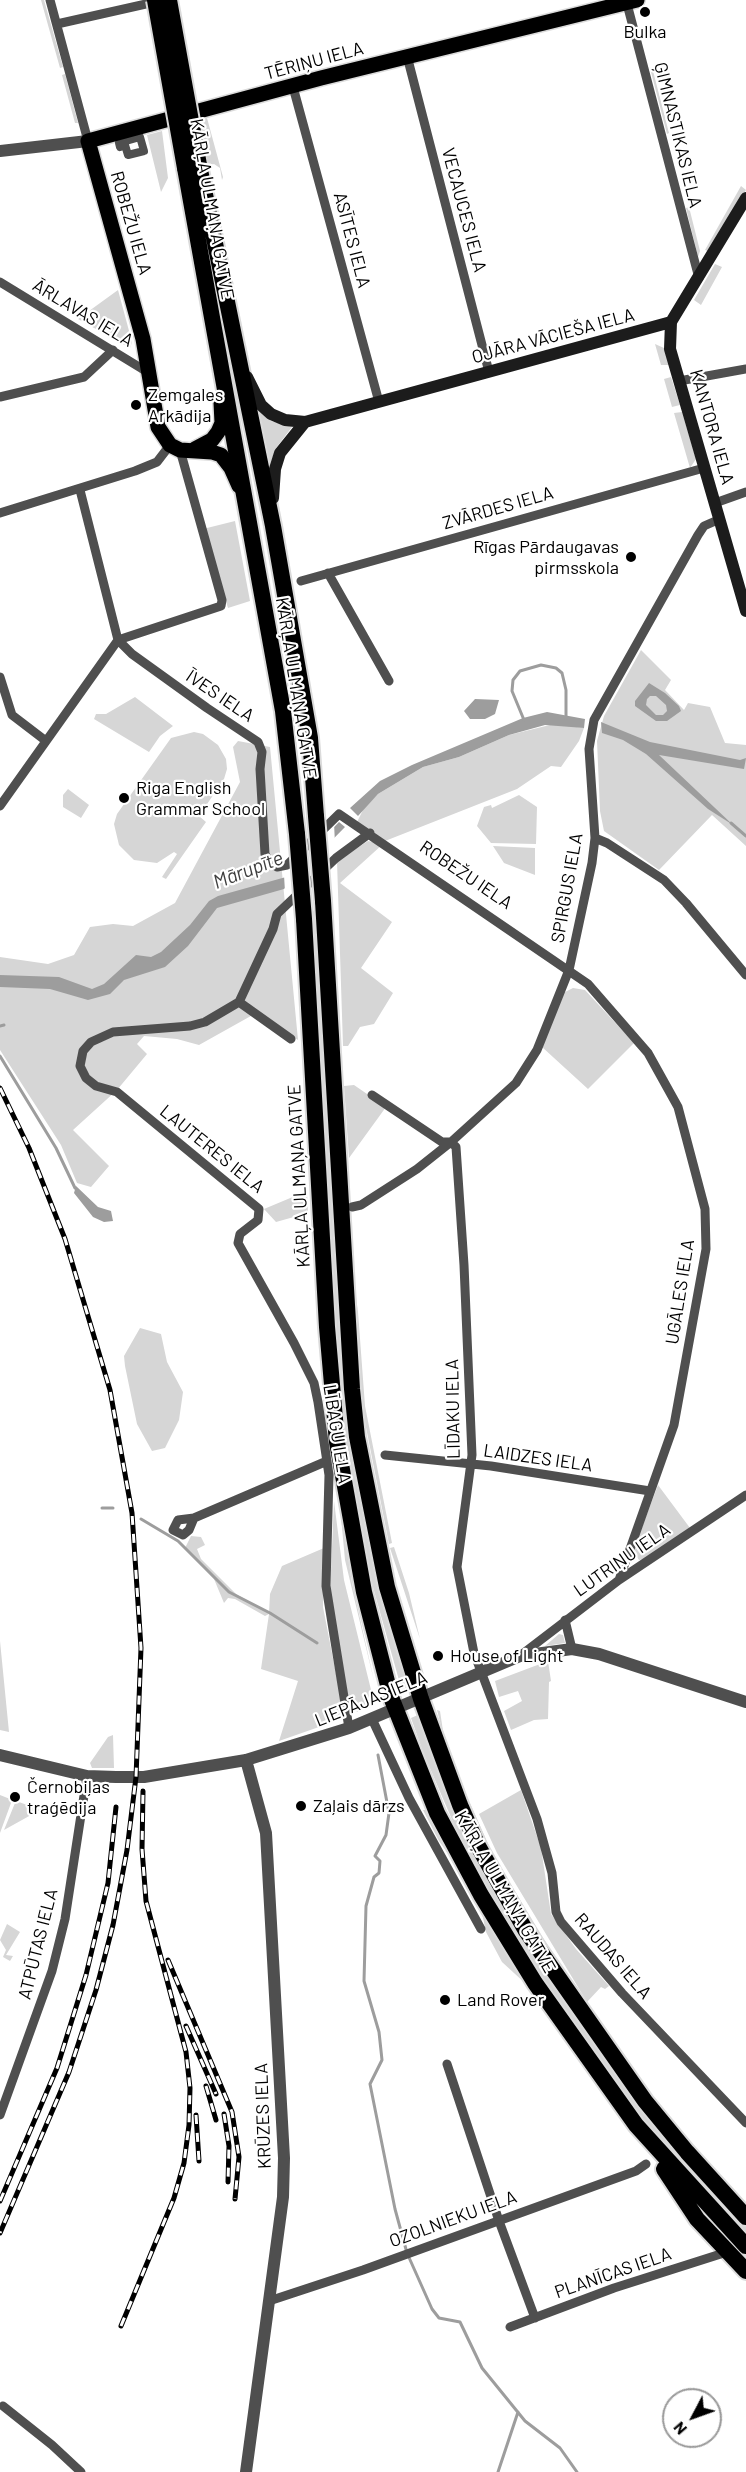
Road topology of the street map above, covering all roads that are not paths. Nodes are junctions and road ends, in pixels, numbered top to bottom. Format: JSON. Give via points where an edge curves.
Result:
{"nodes":[{"id":1,"x":50,"y":0,"type":"edge"},
{"id":2,"x":155,"y":0,"type":"edge"},
{"id":3,"x":162,"y":0,"type":"edge"},
{"id":4,"x":169,"y":0,"type":"edge"},
{"id":5,"x":630,"y":1,"type":"edge"},
{"id":6,"x":57,"y":24,"type":"junction"},
{"id":7,"x":407,"y":56,"type":"junction"},
{"id":8,"x":293,"y":87,"type":"junction"},
{"id":9,"x":88,"y":141,"type":"junction"},
{"id":10,"x":0,"y":151,"type":"edge"},
{"id":11,"x":192,"y":166,"type":"junction"},
{"id":12,"x":746,"y":198,"type":"edge"},
{"id":13,"x":699,"y":278,"type":"junction"},
{"id":14,"x":0,"y":282,"type":"edge"},
{"id":15,"x":671,"y":322,"type":"junction"},
{"id":16,"x":113,"y":350,"type":"junction"},
{"id":17,"x":219,"y":355,"type":"junction"},
{"id":18,"x":239,"y":363,"type":"junction"},
{"id":19,"x":746,"y":369,"type":"edge"},
{"id":20,"x":489,"y":372,"type":"junction"},
{"id":21,"x":149,"y":373,"type":"junction"},
{"id":22,"x":679,"y":381,"type":"junction"},
{"id":23,"x":0,"y":397,"type":"edge"},
{"id":24,"x":379,"y":402,"type":"junction"},
{"id":25,"x":305,"y":422,"type":"junction"},
{"id":26,"x":182,"y":448,"type":"junction"},
{"id":27,"x":704,"y":468,"type":"junction"},
{"id":28,"x":80,"y":490,"type":"junction"},
{"id":29,"x":746,"y":492,"type":"edge"},
{"id":30,"x":715,"y":503,"type":"junction"},
{"id":31,"x":247,"y":505,"type":"junction"},
{"id":32,"x":0,"y":513,"type":"edge"},
{"id":33,"x":720,"y":519,"type":"junction"},
{"id":34,"x":273,"y":526,"type":"junction"},
{"id":35,"x":328,"y":573,"type":"junction"},
{"id":36,"x":301,"y":580,"type":"dead end"},
{"id":37,"x":746,"y":611,"type":"edge"},
{"id":38,"x":117,"y":640,"type":"junction"},
{"id":39,"x":0,"y":677,"type":"edge"},
{"id":40,"x":389,"y":681,"type":"dead end"},
{"id":41,"x":46,"y":741,"type":"junction"},
{"id":42,"x":0,"y":806,"type":"edge"},
{"id":43,"x":339,"y":814,"type":"joint"},
{"id":44,"x":370,"y":833,"type":"junction"},
{"id":45,"x":595,"y":838,"type":"junction"},
{"id":46,"x":569,"y":970,"type":"junction"},
{"id":47,"x":746,"y":975,"type":"edge"},
{"id":48,"x":238,"y":1002,"type":"junction"},
{"id":49,"x":291,"y":1039,"type":"dead end"},
{"id":50,"x":372,"y":1095,"type":"dead end"},
{"id":51,"x":451,"y":1142,"type":"junction"},
{"id":52,"x":352,"y":1207,"type":"dead end"},
{"id":53,"x":240,"y":1234,"type":"joint"},
{"id":54,"x":385,"y":1455,"type":"dead end"},
{"id":55,"x":327,"y":1461,"type":"junction"},
{"id":56,"x":470,"y":1466,"type":"junction"},
{"id":57,"x":650,"y":1491,"type":"junction"},
{"id":58,"x":746,"y":1494,"type":"edge"},
{"id":59,"x":194,"y":1518,"type":"dead end"},
{"id":60,"x":619,"y":1580,"type":"junction"},
{"id":61,"x":565,"y":1620,"type":"junction"},
{"id":62,"x":572,"y":1649,"type":"junction"},
{"id":63,"x":520,"y":1656,"type":"junction"},
{"id":64,"x":482,"y":1673,"type":"junction"},
{"id":65,"x":421,"y":1699,"type":"junction"},
{"id":66,"x":746,"y":1702,"type":"edge"},
{"id":67,"x":395,"y":1710,"type":"junction"},
{"id":68,"x":372,"y":1719,"type":"junction"},
{"id":69,"x":350,"y":1728,"type":"junction"},
{"id":70,"x":0,"y":1755,"type":"edge"},
{"id":71,"x":246,"y":1760,"type":"junction"},
{"id":72,"x":87,"y":1776,"type":"junction"},
{"id":73,"x":482,"y":1929,"type":"dead end"},
{"id":74,"x":447,"y":2064,"type":"dead end"},
{"id":75,"x":0,"y":2115,"type":"edge"},
{"id":76,"x":746,"y":2123,"type":"edge"},
{"id":77,"x":636,"y":2125,"type":"junction"},
{"id":78,"x":646,"y":2164,"type":"dead end"},
{"id":79,"x":746,"y":2217,"type":"edge"},
{"id":80,"x":499,"y":2221,"type":"junction"},
{"id":81,"x":746,"y":2246,"type":"edge"},
{"id":82,"x":727,"y":2252,"type":"junction"},
{"id":83,"x":746,"y":2271,"type":"edge"},
{"id":84,"x":269,"y":2301,"type":"junction"},
{"id":85,"x":535,"y":2318,"type":"junction"},
{"id":86,"x":510,"y":2327,"type":"dead end"},
{"id":87,"x":3,"y":2406,"type":"dead end"},
{"id":88,"x":81,"y":2472,"type":"edge"},
{"id":89,"x":246,"y":2472,"type":"edge"}],
"edges":[{"from":1,"to":6,"type":"street","name":"ROBEŽU IELA"},
{"from":2,"to":11,"type":"highway","name":"KĀRĻA ULMAŅA GATVE","bridge":true},
{"from":3,"to":6,"type":"street"},
{"from":4,"to":11,"type":"highway","name":"KĀRĻA ULMAŅA GATVE","bridge":true},
{"from":5,"to":7,"type":"main road","name":"TĒRIŅU IELA"},
{"from":5,"to":13,"type":"street","name":"ĢIMNASTIKAS IELA"},
{"from":6,"to":9,"type":"street","name":"ROBEŽU IELA"},
{"from":7,"to":8,"type":"main road","name":"TĒRIŅU IELA"},
{"from":7,"to":20,"type":"street","name":"VECAUCES IELA"},
{"from":8,"to":9,"type":"main road","name":"TĒRIŅU IELA"},
{"from":8,"to":24,"type":"street","name":"ASĪTES IELA"},
{"from":9,"to":10,"type":"street","name":"TĒRIŅU IELA"},
{"from":9,"to":21,"type":"main road","name":"ROBEŽU IELA"},
{"from":11,"to":17,"type":"highway","name":"KĀRĻA ULMAŅA GATVE"},
{"from":11,"to":18,"type":"highway","name":"KĀRĻA ULMAŅA GATVE"},
{"from":12,"to":13,"type":"main road"},
{"from":13,"to":15,"type":"main road"},
{"from":14,"to":16,"type":"street","name":"ĀRLAVAS IELA"},
{"from":15,"to":20,"type":"main road","name":"OJĀRA VĀCIEŠA IELA"},
{"from":15,"to":22,"type":"main road","name":"KANTORA IELA","via":[[669,345]]},
{"from":16,"to":21,"type":"street","name":"ĀRLAVAS IELA"},
{"from":16,"to":23,"type":"street","via":[[84,377]]},
{"from":17,"to":26,"type":"main road","via":[[222,423],[212,440]]},
{"from":17,"to":31,"type":"highway","name":"KĀRĻA ULMAŅA GATVE"},
{"from":18,"to":25,"type":"main road","name":"OJĀRA VĀCIEŠA IELA","via":[[261,405],[278,418]]},
{"from":18,"to":34,"type":"highway","name":"KĀRĻA ULMAŅA GATVE"},
{"from":19,"to":22,"type":"street"},
{"from":20,"to":24,"type":"main road","name":"OJĀRA VĀCIEŠA IELA"},
{"from":21,"to":26,"type":"main road","name":"ROBEŽU IELA","via":[[158,427]]},
{"from":22,"to":27,"type":"main road","name":"KANTORA IELA"},
{"from":24,"to":25,"type":"main road","name":"OJĀRA VĀCIEŠA IELA"},
{"from":25,"to":34,"type":"main road","via":[[286,444],[278,461],[273,485]]},
{"from":26,"to":28,"type":"street","via":[[157,462]]},
{"from":26,"to":31,"type":"main road","via":[[221,455]]},
{"from":26,"to":38,"type":"street","name":"ROBEŽU IELA","via":[[221,606]]},
{"from":27,"to":30,"type":"main road","name":"KANTORA IELA"},
{"from":27,"to":35,"type":"street","name":"ZVĀRDES IELA"},
{"from":28,"to":32,"type":"street"},
{"from":28,"to":38,"type":"street"},
{"from":29,"to":30,"type":"street"},
{"from":30,"to":33,"type":"main road","name":"KANTORA IELA"},
{"from":31,"to":67,"type":"highway","name":"KĀRĻA ULMAŅA GATVE","bridge":true,"via":[[283,711],[297,834],[337,1442],[364,1592]]},
{"from":33,"to":37,"type":"main road","name":"KANTORA IELA"},
{"from":33,"to":45,"type":"street","name":"SPIRGUS IELA","via":[[704,526],[698,535],[594,720],[589,749]]},
{"from":34,"to":65,"type":"highway","name":"KĀRĻA ULMAŅA GATVE","bridge":true,"via":[[310,738],[356,1428],[387,1587]]},
{"from":35,"to":36,"type":"street","name":"ZVĀRDES IELA"},
{"from":35,"to":40,"type":"street"},
{"from":38,"to":41,"type":"street"},
{"from":38,"to":43,"type":"street","name":"ĪVES IELA","via":[[258,742],[262,753],[265,854],[277,867],[293,860]]},
{"from":39,"to":41,"type":"street","via":[[12,715]]},
{"from":41,"to":42,"type":"street"},
{"from":43,"to":44,"type":"street","name":"ROBEŽU IELA"},
{"from":44,"to":46,"type":"street","name":"ROBEŽU IELA"},
{"from":44,"to":48,"type":"street","via":[[336,858],[277,914]]},
{"from":45,"to":46,"type":"street","name":"SPIRGUS IELA"},
{"from":45,"to":47,"type":"street","via":[[669,884]]},
{"from":46,"to":51,"type":"street","name":"SPIRGUS IELA","via":[[529,1065],[516,1083]]},
{"from":46,"to":57,"type":"street","name":"UGĀLES IELA","via":[[588,984],[630,1030],[662,1076],[678,1107],[705,1209],[706,1249],[683,1385],[674,1425]]},
{"from":48,"to":49,"type":"street"},
{"from":48,"to":53,"type":"street","name":"LAUTERES IELA","via":[[205,1022],[190,1026],[113,1032],[91,1042],[83,1051],[80,1066],[96,1086],[117,1092],[260,1209],[258,1220]]},
{"from":50,"to":51,"type":"street","via":[[442,1142]]},
{"from":51,"to":52,"type":"street","name":"SPIRGUS IELA","via":[[417,1169]]},
{"from":51,"to":56,"type":"street","name":"LĪDAKU IELA","via":[[456,1147],[464,1265]]},
{"from":53,"to":55,"type":"street","name":"LĪBAGU IELA","via":[[238,1243],[314,1383]]},
{"from":54,"to":56,"type":"street","name":"LAIDZES IELA"},
{"from":55,"to":59,"type":"street"},
{"from":55,"to":69,"type":"street","name":"LĪBAGU IELA","via":[[326,1586]]},
{"from":56,"to":57,"type":"street","name":"LAIDZES IELA"},
{"from":56,"to":64,"type":"street","name":"LĪDAKU IELA","via":[[457,1567],[474,1653]]},
{"from":57,"to":60,"type":"street","name":"UGĀLES IELA"},
{"from":58,"to":60,"type":"street","name":"LUTRIŅU IELA"},
{"from":60,"to":61,"type":"street","name":"LUTRIŅU IELA"},
{"from":61,"to":62,"type":"street"},
{"from":61,"to":63,"type":"street","name":"LUTRIŅU IELA"},
{"from":62,"to":63,"type":"street","name":"LIEPĀJAS IELA"},
{"from":62,"to":66,"type":"street","name":"LIEPĀJAS IELA","via":[[620,1660]]},
{"from":63,"to":64,"type":"street","name":"LIEPĀJAS IELA"},
{"from":64,"to":65,"type":"street","name":"LIEPĀJAS IELA"},
{"from":64,"to":76,"type":"street","name":"RAUDAS IELA","via":[[537,1820],[561,1922],[622,1993]]},
{"from":65,"to":67,"type":"street","name":"LIEPĀJAS IELA"},
{"from":65,"to":79,"type":"highway","name":"KĀRĻA ULMAŅA GATVE","via":[[478,1846],[526,1931],[645,2101]]},
{"from":67,"to":68,"type":"street","name":"LIEPĀJAS IELA"},
{"from":67,"to":77,"type":"highway","name":"KĀRĻA ULMAŅA GATVE","via":[[437,1814],[481,1895],[535,1983]]},
{"from":68,"to":69,"type":"street","name":"LIEPĀJAS IELA"},
{"from":68,"to":73,"type":"street","via":[[409,1798]]},
{"from":69,"to":71,"type":"street","name":"LIEPĀJAS IELA"},
{"from":70,"to":72,"type":"street","name":"LIEPĀJAS IELA"},
{"from":71,"to":72,"type":"street","name":"LIEPĀJAS IELA","via":[[144,1777]]},
{"from":71,"to":84,"type":"street","name":"KRŪZES IELA","via":[[266,1833],[284,2158]]},
{"from":72,"to":75,"type":"street","name":"ATPŪTAS IELA","via":[[52,1971]]},
{"from":74,"to":80,"type":"street"},
{"from":77,"to":81,"type":"highway","name":"KĀRĻA ULMAŅA GATVE"},
{"from":77,"to":82,"type":"highway","via":[[697,2219]]},
{"from":78,"to":80,"type":"street","name":"OZOLNIEKU IELA"},
{"from":80,"to":84,"type":"street","name":"OZOLNIEKU IELA"},
{"from":80,"to":85,"type":"street"},
{"from":82,"to":83,"type":"highway"},
{"from":82,"to":85,"type":"street","name":"PLANĪCAS IELA"},
{"from":84,"to":89,"type":"street","name":"KRŪZES IELA"},
{"from":85,"to":86,"type":"street","name":"PLANĪCAS IELA"},
{"from":87,"to":88,"type":"street"}]}
